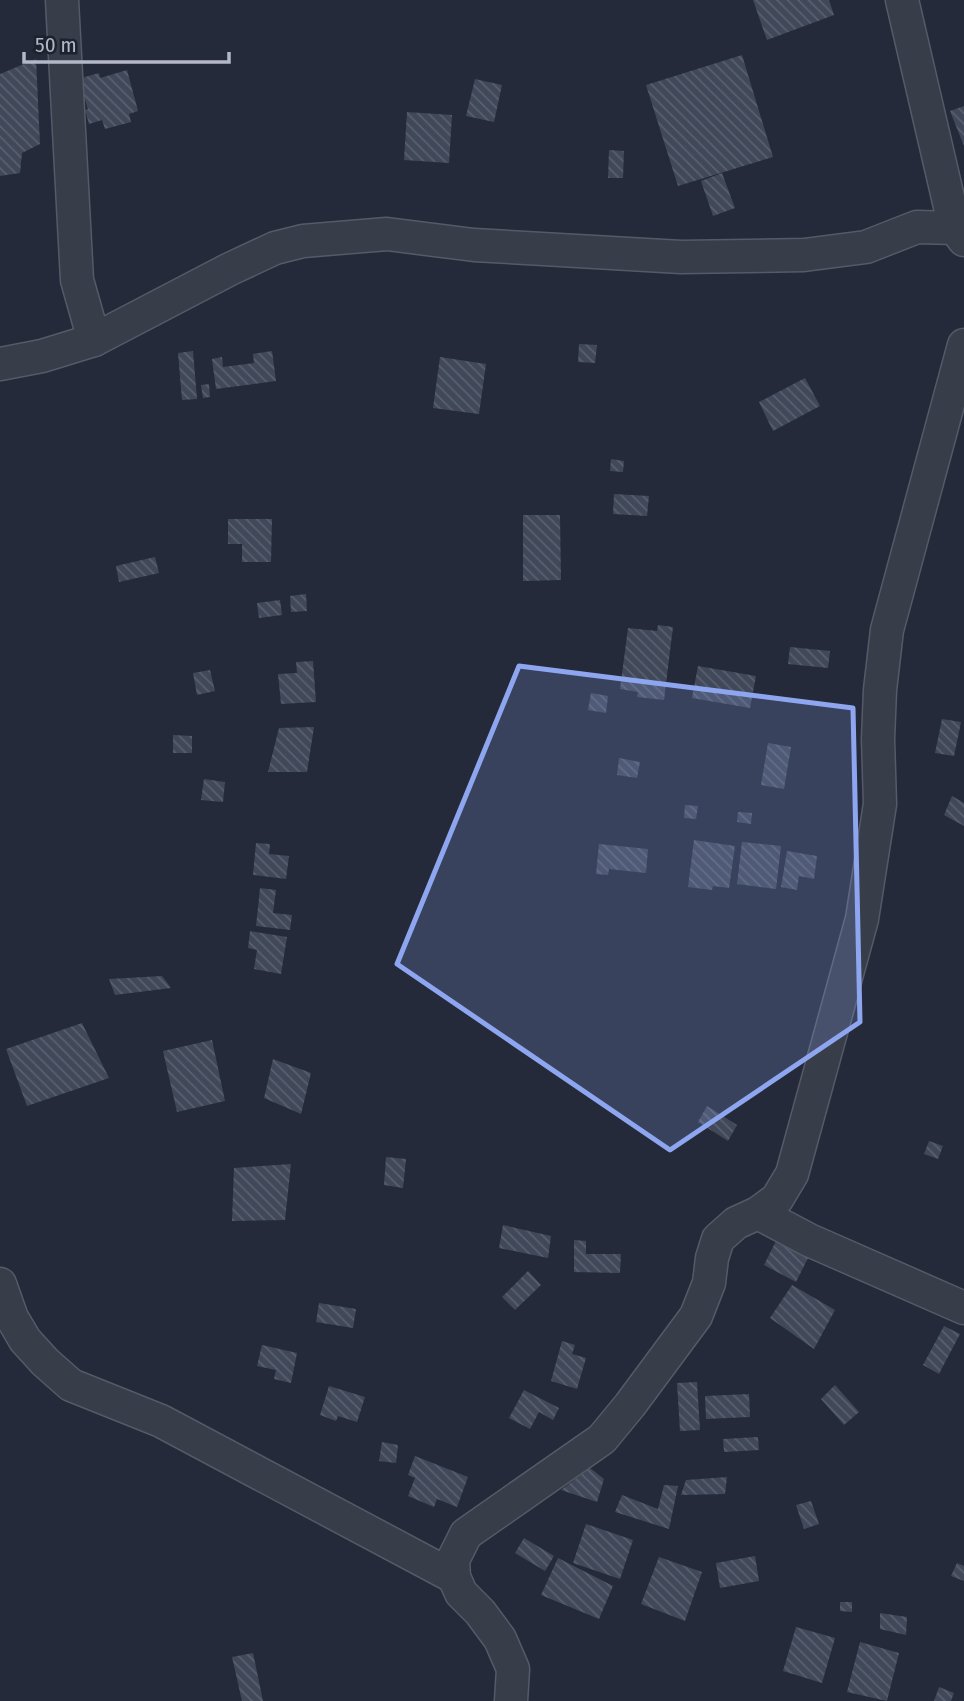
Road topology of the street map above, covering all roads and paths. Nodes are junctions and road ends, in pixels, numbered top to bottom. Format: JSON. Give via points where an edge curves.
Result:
{"nodes":[{"id":1,"x":62,"y":0,"type":"edge"},
{"id":2,"x":902,"y":0,"type":"edge"},
{"id":3,"x":961,"y":228,"type":"edge"},
{"id":4,"x":94,"y":340,"type":"junction"},
{"id":5,"x":964,"y":345,"type":"edge"},
{"id":6,"x":0,"y":364,"type":"edge"},
{"id":7,"x":758,"y":1213,"type":"junction"},
{"id":8,"x":0,"y":1284,"type":"edge"},
{"id":9,"x":964,"y":1308,"type":"edge"},
{"id":10,"x":454,"y":1577,"type":"junction"},
{"id":11,"x":511,"y":1701,"type":"edge"}],
"edges":[{"from":1,"to":4,"type":"street","via":[[77,280]]},
{"from":2,"to":3,"type":"street"},
{"from":3,"to":4,"type":"street","via":[[917,227],[866,247],[804,255],[681,257],[474,245],[387,234],[303,241],[230,268]]},
{"from":4,"to":6,"type":"street"},
{"from":5,"to":7,"type":"street","via":[[887,630],[878,727],[880,804],[862,919],[792,1174],[777,1199]]},
{"from":7,"to":9,"type":"street"},
{"from":7,"to":10,"type":"street","via":[[736,1223],[718,1239],[696,1316],[602,1439],[466,1534],[453,1560]]},
{"from":8,"to":10,"type":"street","via":[[25,1340],[71,1385],[161,1421]]},
{"from":10,"to":11,"type":"street","via":[[461,1593],[500,1639],[513,1670]]}]}
